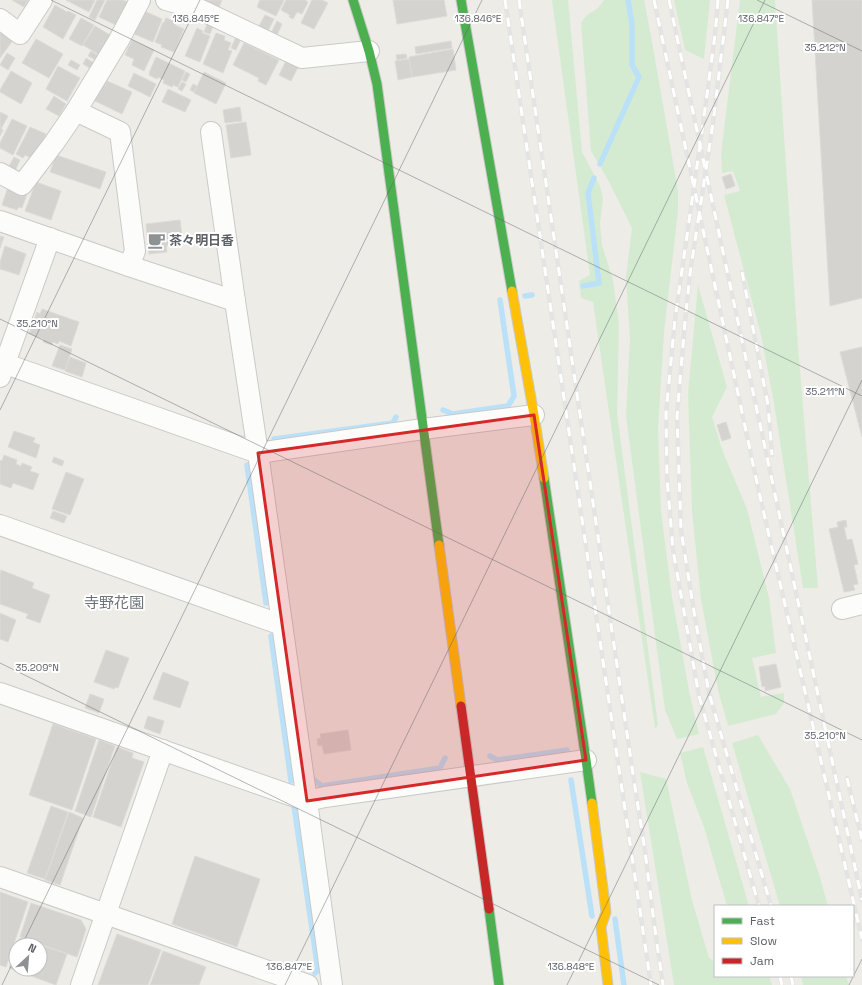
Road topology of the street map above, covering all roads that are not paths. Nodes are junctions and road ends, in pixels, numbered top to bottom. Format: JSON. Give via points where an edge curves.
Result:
{"nodes":[{"id":1,"x":42,"y":0,"type":"edge"},
{"id":2,"x":140,"y":0,"type":"edge"},
{"id":3,"x":166,"y":0,"type":"edge"},
{"id":4,"x":353,"y":0,"type":"edge"},
{"id":5,"x":461,"y":0,"type":"edge"},
{"id":6,"x":0,"y":19,"type":"edge"},
{"id":7,"x":369,"y":51,"type":"junction"},
{"id":8,"x":76,"y":111,"type":"junction"},
{"id":9,"x":211,"y":132,"type":"dead end"},
{"id":10,"x":0,"y":173,"type":"edge"},
{"id":11,"x":0,"y":221,"type":"edge"},
{"id":12,"x":50,"y":238,"type":"junction"},
{"id":13,"x":129,"y":266,"type":"junction"},
{"id":14,"x":235,"y":301,"type":"junction"},
{"id":15,"x":2,"y":368,"type":"edge"},
{"id":16,"x":534,"y":415,"type":"junction"},
{"id":17,"x":423,"y":429,"type":"junction"},
{"id":18,"x":258,"y":453,"type":"junction"},
{"id":19,"x":0,"y":525,"type":"edge"},
{"id":20,"x":862,"y":604,"type":"edge"},
{"id":21,"x":842,"y":609,"type":"dead end"},
{"id":22,"x":282,"y":625,"type":"junction"},
{"id":23,"x":0,"y":693,"type":"edge"},
{"id":24,"x":163,"y":750,"type":"junction"},
{"id":25,"x":586,"y":760,"type":"junction"},
{"id":26,"x":470,"y":777,"type":"junction"},
{"id":27,"x":307,"y":801,"type":"junction"},
{"id":28,"x":0,"y":877,"type":"edge"},
{"id":29,"x":105,"y":914,"type":"junction"},
{"id":30,"x":81,"y":985,"type":"edge"},
{"id":31,"x":308,"y":985,"type":"edge"},
{"id":32,"x":332,"y":985,"type":"edge"},
{"id":33,"x":499,"y":985,"type":"edge"},
{"id":34,"x":608,"y":985,"type":"edge"}],
"edges":[{"from":1,"to":6,"type":"street","via":[[20,34]]},
{"from":2,"to":8,"type":"street"},
{"from":3,"to":7,"type":"street","via":[[199,10],[302,58]]},
{"from":4,"to":7,"type":"street"},
{"from":5,"to":16,"type":"street"},
{"from":7,"to":17,"type":"street","via":[[377,84]]},
{"from":8,"to":10,"type":"street","via":[[22,185]]},
{"from":8,"to":13,"type":"street","via":[[120,132],[135,252]]},
{"from":9,"to":14,"type":"street"},
{"from":11,"to":12,"type":"street"},
{"from":12,"to":13,"type":"street"},
{"from":12,"to":15,"type":"street"},
{"from":13,"to":14,"type":"street"},
{"from":14,"to":18,"type":"street"},
{"from":15,"to":18,"type":"street"},
{"from":16,"to":17,"type":"street"},
{"from":16,"to":25,"type":"street"},
{"from":17,"to":18,"type":"street"},
{"from":17,"to":26,"type":"street"},
{"from":18,"to":22,"type":"street"},
{"from":19,"to":22,"type":"street"},
{"from":20,"to":21,"type":"street"},
{"from":22,"to":27,"type":"street"},
{"from":23,"to":24,"type":"street"},
{"from":24,"to":27,"type":"street"},
{"from":24,"to":29,"type":"street"},
{"from":25,"to":26,"type":"street"},
{"from":25,"to":34,"type":"street","via":[[606,912],[601,927]]},
{"from":26,"to":27,"type":"street"},
{"from":26,"to":33,"type":"street"},
{"from":27,"to":32,"type":"street"},
{"from":28,"to":29,"type":"street"},
{"from":29,"to":30,"type":"street"},
{"from":29,"to":31,"type":"street"}]}
